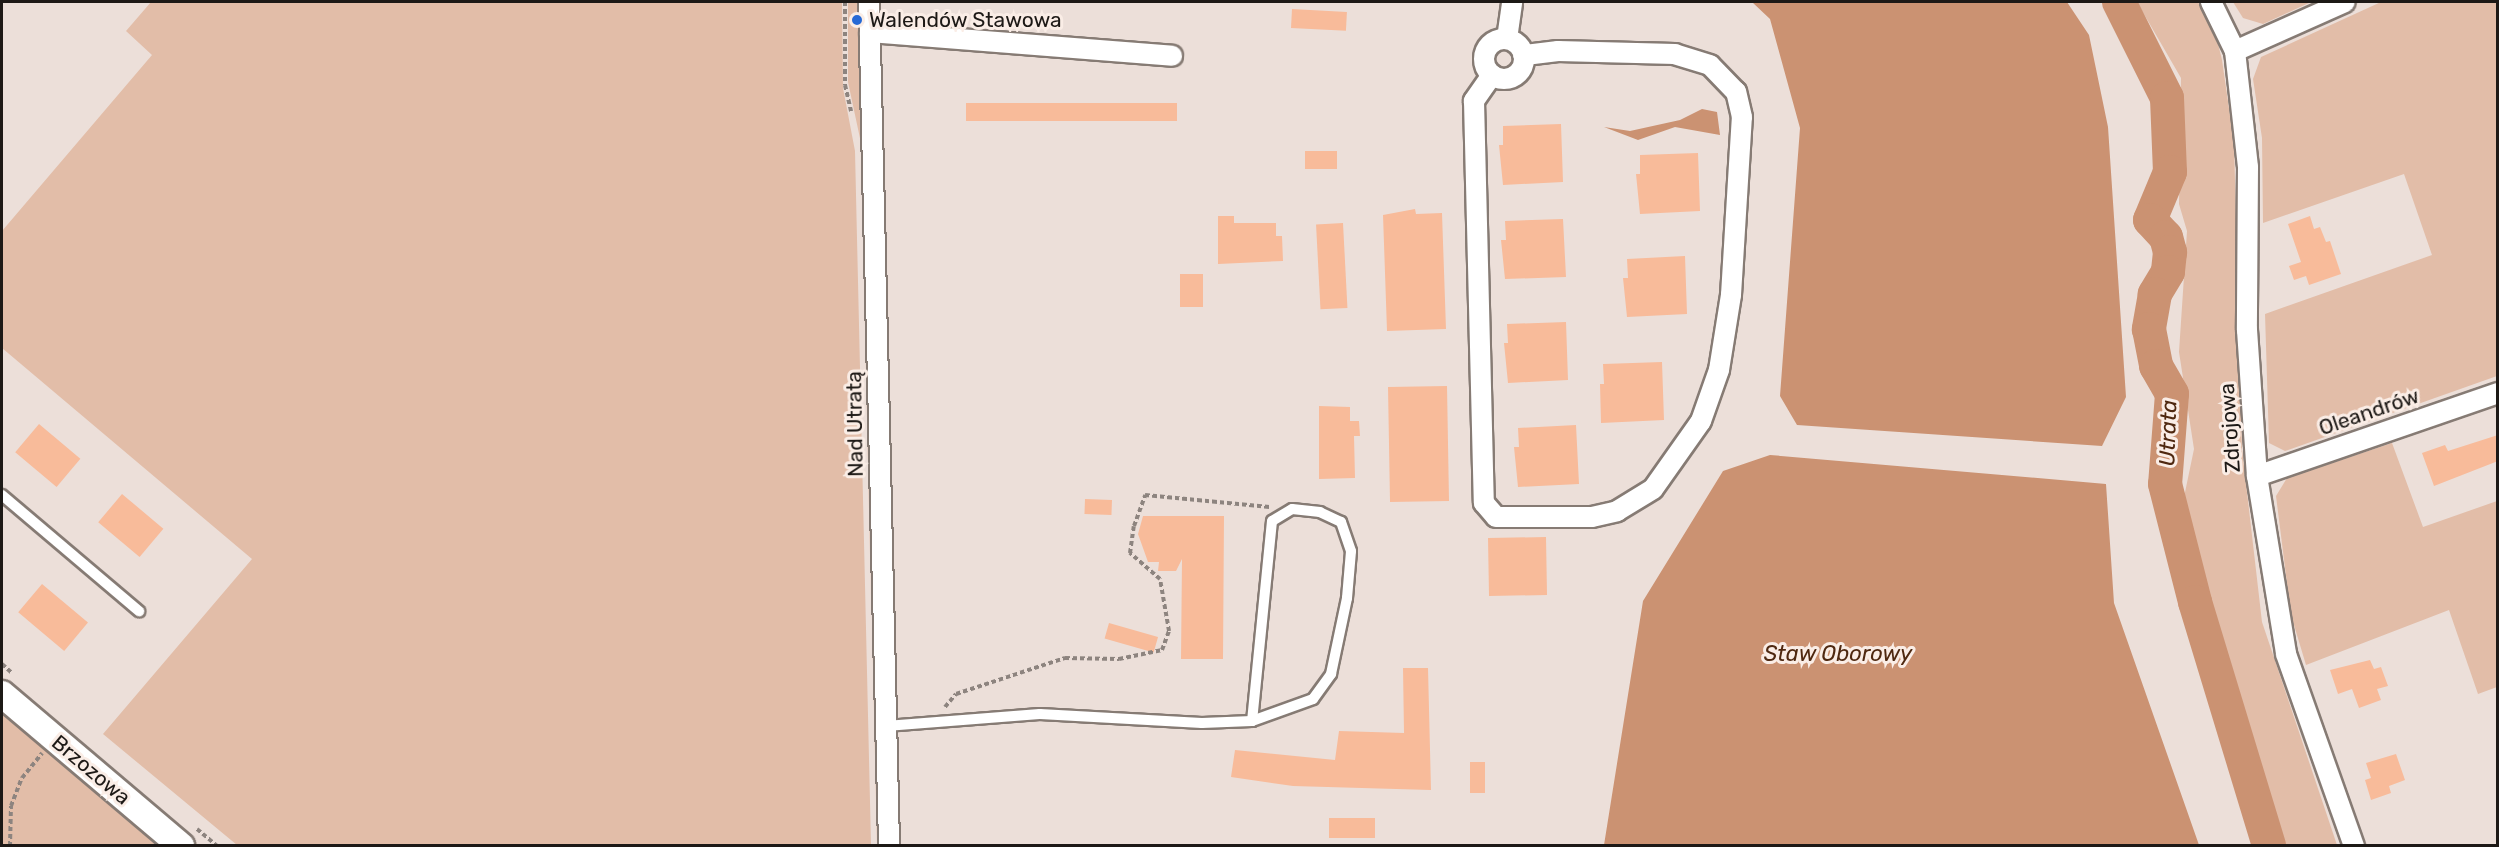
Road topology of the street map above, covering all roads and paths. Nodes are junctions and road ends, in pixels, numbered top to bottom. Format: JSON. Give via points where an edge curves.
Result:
{"nodes":[{"id":1,"x":869,"y":2,"type":"edge"},
{"id":2,"x":1512,"y":2,"type":"edge"},
{"id":3,"x":2211,"y":2,"type":"edge"},
{"id":4,"x":2345,"y":2,"type":"edge"},
{"id":5,"x":870,"y":32,"type":"junction"},
{"id":6,"x":1507,"y":39,"type":"junction"},
{"id":7,"x":2235,"y":51,"type":"junction"},
{"id":8,"x":1523,"y":55,"type":"junction"},
{"id":9,"x":1172,"y":56,"type":"dead end"},
{"id":10,"x":1492,"y":75,"type":"junction"},
{"id":11,"x":2498,"y":393,"type":"edge"},
{"id":12,"x":2257,"y":476,"type":"junction"},
{"id":13,"x":2,"y":495,"type":"edge"},
{"id":14,"x":1292,"y":509,"type":"junction"},
{"id":15,"x":139,"y":611,"type":"dead end"},
{"id":16,"x":2,"y":694,"type":"edge"},
{"id":17,"x":934,"y":721,"type":"junction"},
{"id":18,"x":1252,"y":721,"type":"junction"},
{"id":19,"x":886,"y":726,"type":"junction"},
{"id":20,"x":52,"y":737,"type":"junction"},
{"id":21,"x":2353,"y":845,"type":"edge"},
{"id":22,"x":10,"y":846,"type":"edge"},
{"id":23,"x":181,"y":846,"type":"edge"},
{"id":24,"x":889,"y":846,"type":"edge"}],
"edges":[{"from":1,"to":5,"type":"street","name":"Nad Utratą"},
{"from":2,"to":6,"type":"street"},
{"from":3,"to":7,"type":"street","name":"Zdrojowa"},
{"from":4,"to":7,"type":"street"},
{"from":5,"to":9,"type":"street"},
{"from":5,"to":19,"type":"street","name":"Nad Utratą"},
{"from":6,"to":8,"type":"street","via":[[1520,47]]},
{"from":6,"to":10,"type":"street","via":[[1490,44],[1484,54],[1485,66]]},
{"from":7,"to":12,"type":"street","name":"Zdrojowa","via":[[2248,167],[2247,330]]},
{"from":8,"to":10,"type":"street","via":[[1522,68],[1512,77]]},
{"from":8,"to":10,"type":"street","via":[[1558,51],[1676,54],[1710,65],[1736,92],[1742,117],[1731,296],[1719,370],[1701,421],[1653,489],[1617,511],[1592,517],[1496,517],[1484,503],[1474,101]]},
{"from":11,"to":12,"type":"street","name":"Oleandrów"},
{"from":12,"to":21,"type":"street","name":"Zdrojowa","via":[[2286,654]]},
{"from":13,"to":15,"type":"lane"},
{"from":14,"to":17,"type":"path","via":[[1145,495],[1130,553],[1160,579],[1169,631],[1162,650],[1119,659],[1065,658],[956,693]]},
{"from":14,"to":18,"type":"lane","via":[[1272,521]]},
{"from":14,"to":18,"type":"lane","via":[[1320,512],[1341,522],[1351,551],[1347,598],[1331,674],[1313,699]]},
{"from":16,"to":20,"type":"street","name":"Brzozowa"},
{"from":17,"to":18,"type":"lane","via":[[1041,714],[1203,723]]},
{"from":17,"to":19,"type":"lane"},
{"from":19,"to":24,"type":"street","name":"Nad Utratą"},
{"from":20,"to":22,"type":"path","via":[[22,778],[11,806]]},
{"from":20,"to":23,"type":"street","name":"Brzozowa"}]}
